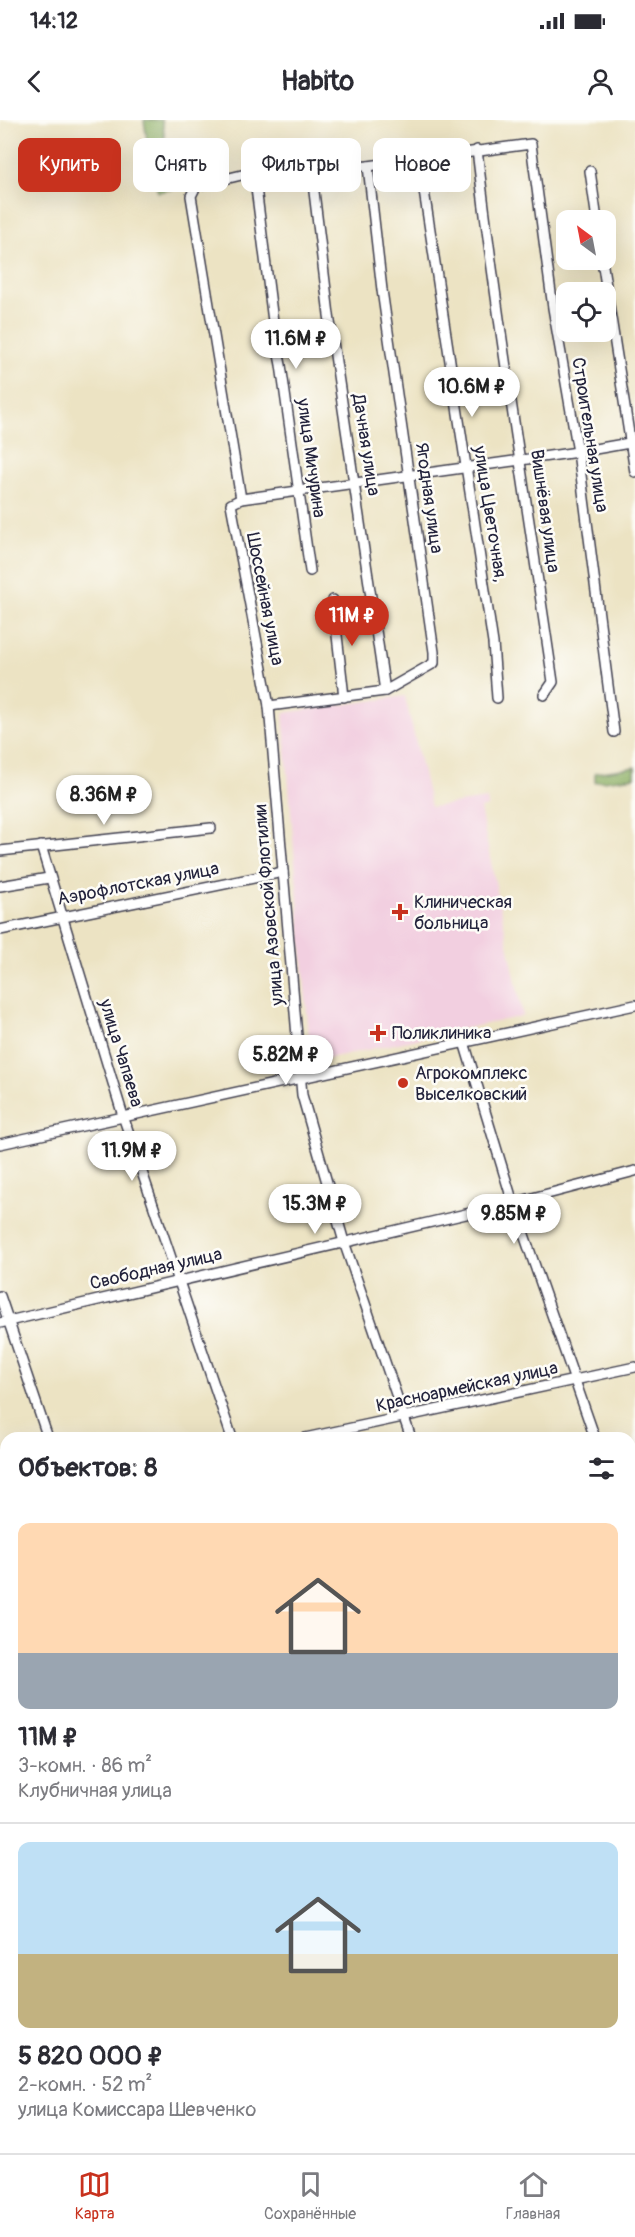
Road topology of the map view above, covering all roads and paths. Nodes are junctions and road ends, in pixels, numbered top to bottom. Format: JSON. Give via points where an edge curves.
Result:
{"nodes":[{"id":1,"x":531,"y":144,"type":"joint"},
{"id":2,"x":477,"y":150,"type":"junction"},
{"id":3,"x":471,"y":151,"type":"edge"},
{"id":4,"x":373,"y":165,"type":"edge"},
{"id":5,"x":361,"y":166,"type":"edge"},
{"id":6,"x":368,"y":166,"type":"junction"},
{"id":7,"x":590,"y":171,"type":"dead end"},
{"id":8,"x":241,"y":175,"type":"edge"},
{"id":9,"x":257,"y":192,"type":"edge"},
{"id":10,"x":314,"y":192,"type":"edge"},
{"id":11,"x":424,"y":192,"type":"edge"},
{"id":12,"x":596,"y":210,"type":"edge"},
{"id":13,"x":604,"y":270,"type":"edge"},
{"id":14,"x":633,"y":442,"type":"edge"},
{"id":15,"x":578,"y":452,"type":"junction"},
{"id":16,"x":520,"y":460,"type":"junction"},
{"id":17,"x":465,"y":467,"type":"junction"},
{"id":18,"x":635,"y":472,"type":"edge"},
{"id":19,"x":409,"y":476,"type":"junction"},
{"id":20,"x":355,"y":484,"type":"junction"},
{"id":21,"x":299,"y":491,"type":"junction"},
{"id":22,"x":241,"y":499,"type":"junction"},
{"id":23,"x":310,"y":571,"type":"dead end"},
{"id":24,"x":333,"y":600,"type":"dead end"},
{"id":25,"x":385,"y":691,"type":"junction"},
{"id":26,"x":544,"y":695,"type":"dead end"},
{"id":27,"x":344,"y":697,"type":"junction"},
{"id":28,"x":497,"y":698,"type":"dead end"},
{"id":29,"x":269,"y":709,"type":"junction"},
{"id":30,"x":614,"y":732,"type":"dead end"},
{"id":31,"x":211,"y":828,"type":"dead end"},
{"id":32,"x":41,"y":846,"type":"junction"},
{"id":33,"x":0,"y":851,"type":"edge"},
{"id":34,"x":283,"y":872,"type":"junction"},
{"id":35,"x":49,"y":878,"type":"junction"},
{"id":36,"x":0,"y":886,"type":"edge"},
{"id":37,"x":62,"y":916,"type":"junction"},
{"id":38,"x":0,"y":930,"type":"edge"},
{"id":39,"x":635,"y":1005,"type":"edge"},
{"id":40,"x":464,"y":1042,"type":"junction"},
{"id":41,"x":299,"y":1077,"type":"junction"},
{"id":42,"x":123,"y":1116,"type":"junction"},
{"id":43,"x":0,"y":1144,"type":"edge"},
{"id":44,"x":635,"y":1171,"type":"edge"},
{"id":45,"x":513,"y":1203,"type":"junction"},
{"id":46,"x":344,"y":1242,"type":"junction"},
{"id":47,"x":180,"y":1280,"type":"junction"},
{"id":48,"x":0,"y":1296,"type":"edge"},
{"id":49,"x":4,"y":1322,"type":"edge"},
{"id":50,"x":635,"y":1367,"type":"edge"},
{"id":51,"x":576,"y":1381,"type":"junction"},
{"id":52,"x":403,"y":1416,"type":"junction"},
{"id":53,"x":46,"y":1432,"type":"edge"},
{"id":54,"x":230,"y":1432,"type":"edge"},
{"id":55,"x":332,"y":1432,"type":"edge"},
{"id":56,"x":409,"y":1432,"type":"edge"},
{"id":57,"x":593,"y":1432,"type":"edge"}],
"edges":[{"from":1,"to":2,"type":"street","name":"Шоссейная улица"},
{"from":1,"to":15,"type":"street","name":"Строительная улица"},
{"from":2,"to":3,"type":"street","name":"Шоссейная улица"},
{"from":2,"to":16,"type":"street","name":"Вишнёвая улица"},
{"from":4,"to":6,"type":"street","name":"Шоссейная улица"},
{"from":5,"to":6,"type":"street","name":"Шоссейная улица"},
{"from":6,"to":19,"type":"street","name":"Ягодная улица"},
{"from":7,"to":12,"type":"street"},
{"from":8,"to":22,"type":"street","name":"Шоссейная улица","via":[[196,186],[191,196]]},
{"from":9,"to":21,"type":"street","name":"улица Мичурина"},
{"from":10,"to":20,"type":"street","name":"Дачная улица"},
{"from":11,"to":17,"type":"street","name":"улица Цветочная,"},
{"from":13,"to":14,"type":"street"},
{"from":14,"to":15,"type":"street"},
{"from":14,"to":18,"type":"street"},
{"from":15,"to":16,"type":"street"},
{"from":15,"to":30,"type":"street","name":"Строительная улица"},
{"from":16,"to":17,"type":"street"},
{"from":16,"to":26,"type":"street","name":"Вишнёвая улица","via":[[553,681]]},
{"from":17,"to":19,"type":"street"},
{"from":17,"to":28,"type":"street","name":"улица Цветочная,","via":[[493,643]]},
{"from":19,"to":20,"type":"street"},
{"from":19,"to":25,"type":"street","name":"Ягодная улица","via":[[434,663]]},
{"from":20,"to":21,"type":"street"},
{"from":20,"to":25,"type":"street","name":"Дачная улица"},
{"from":21,"to":22,"type":"street"},
{"from":21,"to":23,"type":"street","name":"улица Мичурина"},
{"from":22,"to":29,"type":"street","name":"Шоссейная улица","via":[[231,504]]},
{"from":24,"to":27,"type":"street"},
{"from":25,"to":27,"type":"street","name":"Ягодная улица"},
{"from":27,"to":29,"type":"street","name":"Ягодная улица"},
{"from":29,"to":34,"type":"street","name":"улица Азовской Флотилии"},
{"from":31,"to":32,"type":"street"},
{"from":32,"to":33,"type":"street"},
{"from":32,"to":35,"type":"street","name":"улица Чапаева"},
{"from":34,"to":37,"type":"street","name":"Аэрофлотская улица"},
{"from":34,"to":41,"type":"street","name":"улица Азовской Флотилии"},
{"from":35,"to":36,"type":"street"},
{"from":35,"to":37,"type":"street","name":"улица Чапаева"},
{"from":37,"to":38,"type":"street","name":"Аэрофлотская улица"},
{"from":37,"to":42,"type":"street","name":"улица Чапаева"},
{"from":39,"to":40,"type":"street"},
{"from":40,"to":41,"type":"street"},
{"from":40,"to":45,"type":"street"},
{"from":41,"to":42,"type":"street"},
{"from":41,"to":46,"type":"street","name":"улица Азовской Флотилии"},
{"from":42,"to":43,"type":"street"},
{"from":42,"to":47,"type":"street","name":"улица Чапаева"},
{"from":44,"to":45,"type":"street","name":"Свободная улица"},
{"from":45,"to":46,"type":"street","name":"Свободная улица"},
{"from":45,"to":51,"type":"street"},
{"from":46,"to":47,"type":"street","name":"Свободная улица"},
{"from":46,"to":52,"type":"street","name":"улица Азовской Флотилии"},
{"from":47,"to":49,"type":"street","name":"Свободная улица"},
{"from":47,"to":54,"type":"street","name":"улица Чапаева"},
{"from":48,"to":49,"type":"street"},
{"from":49,"to":53,"type":"street"},
{"from":50,"to":51,"type":"street","name":"Красноармейская улица"},
{"from":51,"to":52,"type":"street","name":"Красноармейская улица"},
{"from":51,"to":57,"type":"street"},
{"from":52,"to":55,"type":"street","name":"Красноармейская улица"},
{"from":52,"to":56,"type":"street","name":"улица Азовской Флотилии"}]}
